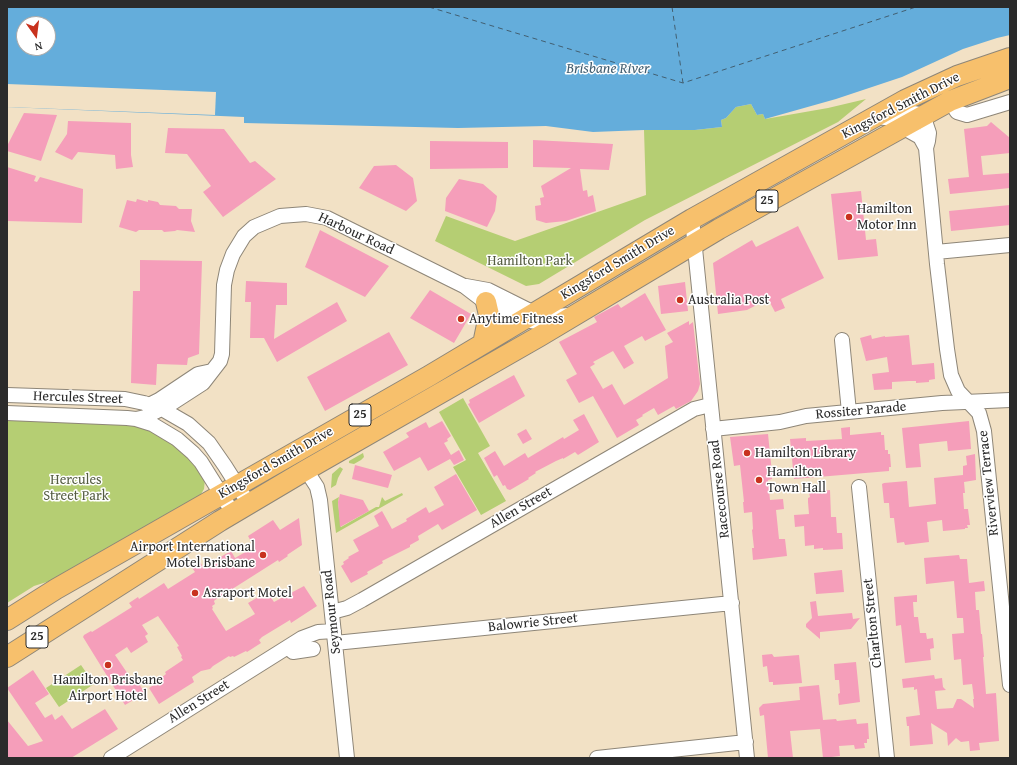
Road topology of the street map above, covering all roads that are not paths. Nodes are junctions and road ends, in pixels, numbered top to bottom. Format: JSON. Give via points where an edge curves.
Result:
{"nodes":[{"id":1,"x":1010,"y":58,"type":"edge"},
{"id":2,"x":1010,"y":78,"type":"edge"},
{"id":3,"x":950,"y":100,"type":"junction"},
{"id":4,"x":1010,"y":102,"type":"edge"},
{"id":5,"x":921,"y":116,"type":"junction"},
{"id":6,"x":872,"y":118,"type":"junction"},
{"id":7,"x":902,"y":127,"type":"junction"},
{"id":8,"x":926,"y":148,"type":"junction"},
{"id":9,"x":692,"y":219,"type":"junction"},
{"id":10,"x":694,"y":243,"type":"junction"},
{"id":11,"x":1010,"y":245,"type":"edge"},
{"id":12,"x":936,"y":252,"type":"junction"},
{"id":13,"x":233,"y":254,"type":"joint"},
{"id":14,"x":464,"y":286,"type":"junction"},
{"id":15,"x":486,"y":302,"type":"junction"},
{"id":16,"x":575,"y":314,"type":"junction"},
{"id":17,"x":530,"y":316,"type":"junction"},
{"id":18,"x":842,"y":340,"type":"dead end"},
{"id":19,"x":483,"y":344,"type":"junction"},
{"id":20,"x":7,"y":395,"type":"edge"},
{"id":21,"x":1010,"y":400,"type":"edge"},
{"id":22,"x":969,"y":402,"type":"junction"},
{"id":23,"x":710,"y":405,"type":"junction"},
{"id":24,"x":155,"y":407,"type":"junction"},
{"id":25,"x":7,"y":412,"type":"edge"},
{"id":26,"x":849,"y":412,"type":"junction"},
{"id":27,"x":136,"y":419,"type":"junction"},
{"id":28,"x":713,"y":429,"type":"junction"},
{"id":29,"x":306,"y":470,"type":"junction"},
{"id":30,"x":859,"y":487,"type":"dead end"},
{"id":31,"x":229,"y":490,"type":"junction"},
{"id":32,"x":241,"y":509,"type":"junction"},
{"id":33,"x":732,"y":603,"type":"junction"},
{"id":34,"x":332,"y":612,"type":"junction"},
{"id":35,"x":7,"y":620,"type":"edge"},
{"id":36,"x":335,"y":637,"type":"junction"},
{"id":37,"x":288,"y":646,"type":"junction"},
{"id":38,"x":313,"y":649,"type":"dead end"},
{"id":39,"x":7,"y":657,"type":"edge"},
{"id":40,"x":1010,"y":685,"type":"edge"},
{"id":41,"x":746,"y":742,"type":"junction"},
{"id":42,"x":111,"y":758,"type":"edge"},
{"id":43,"x":347,"y":758,"type":"edge"},
{"id":44,"x":597,"y":758,"type":"edge"},
{"id":45,"x":747,"y":758,"type":"edge"},
{"id":46,"x":887,"y":758,"type":"edge"}],
"edges":[{"from":1,"to":6,"type":"highway","name":"Kingsford Smith Drive","number":"25","via":[[934,86]]},
{"from":2,"to":3,"type":"highway","name":"Kingsford Smith Drive","number":"25"},
{"from":3,"to":4,"type":"street","name":"Kingsford Smith Drive","via":[[957,112],[967,115]]},
{"from":3,"to":5,"type":"highway","name":"Kingsford Smith Drive","number":"25"},
{"from":5,"to":6,"type":"street","via":[[915,112],[907,112],[893,118]]},
{"from":5,"to":7,"type":"highway","name":"Kingsford Smith Drive","number":"25"},
{"from":5,"to":8,"type":"street","name":"Riverview Terrace","via":[[929,135]]},
{"from":6,"to":9,"type":"highway","name":"Kingsford Smith Drive","number":"25"},
{"from":7,"to":8,"type":"street","via":[[920,137]]},
{"from":7,"to":10,"type":"highway","name":"Kingsford Smith Drive","number":"25"},
{"from":8,"to":12,"type":"street","name":"Riverview Terrace"},
{"from":9,"to":10,"type":"street","name":"Racecourse Road"},
{"from":9,"to":17,"type":"highway","name":"Kingsford Smith Drive","number":"25"},
{"from":10,"to":16,"type":"highway","name":"Kingsford Smith Drive","number":"25"},
{"from":10,"to":23,"type":"street","name":"Racecourse Road"},
{"from":11,"to":12,"type":"street"},
{"from":12,"to":22,"type":"street","name":"Riverview Terrace","via":[[951,375],[958,391]]},
{"from":13,"to":14,"type":"street","name":"Harbour Road","via":[[244,236],[254,227],[280,216],[313,214],[327,218]]},
{"from":13,"to":24,"type":"street","name":"Hercules Street","via":[[224,285],[220,361],[203,383]]},
{"from":14,"to":15,"type":"street","name":"Harbour Road"},
{"from":14,"to":17,"type":"street","name":"Harbour Road","via":[[488,290],[528,310]]},
{"from":15,"to":17,"type":"street","name":"Harbour Road"},
{"from":15,"to":19,"type":"highway","via":[[489,315]]},
{"from":16,"to":17,"type":"street","name":"Harbour Road","via":[[555,316],[537,322]]},
{"from":16,"to":29,"type":"highway","name":"Kingsford Smith Drive","number":"25"},
{"from":17,"to":19,"type":"highway","name":"Kingsford Smith Drive","number":"25"},
{"from":18,"to":26,"type":"street"},
{"from":19,"to":31,"type":"highway","name":"Kingsford Smith Drive","number":"25"},
{"from":20,"to":24,"type":"street","name":"Hercules Street","via":[[125,399]]},
{"from":21,"to":22,"type":"street","name":"Rossiter Parade"},
{"from":22,"to":26,"type":"street","name":"Rossiter Parade"},
{"from":22,"to":40,"type":"street","name":"Riverview Terrace","via":[[980,415],[985,435]]},
{"from":23,"to":28,"type":"street","name":"Racecourse Road"},
{"from":23,"to":34,"type":"street","name":"Allen Street","via":[[694,410],[352,605]]},
{"from":24,"to":27,"type":"street","name":"Hercules Street","via":[[145,417]]},
{"from":24,"to":31,"type":"street","name":"Hercules Street","via":[[188,424],[203,436],[214,450]]},
{"from":25,"to":27,"type":"street","name":"Hercules Street"},
{"from":26,"to":28,"type":"street","name":"Rossiter Parade"},
{"from":27,"to":31,"type":"street","name":"Hercules Street","via":[[152,424],[177,439]]},
{"from":28,"to":33,"type":"street","name":"Racecourse Road"},
{"from":29,"to":32,"type":"highway","name":"Kingsford Smith Drive","number":"25"},
{"from":29,"to":34,"type":"street","name":"Seymour Road","via":[[317,487],[320,500]]},
{"from":30,"to":46,"type":"street","name":"Charlton Street"},
{"from":31,"to":32,"type":"street","name":"Hercules Street"},
{"from":31,"to":35,"type":"highway","name":"Kingsford Smith Drive","number":"25"},
{"from":32,"to":39,"type":"highway","name":"Kingsford Smith Drive","number":"25"},
{"from":33,"to":36,"type":"street","name":"Balowrie Street"},
{"from":33,"to":41,"type":"street","name":"Racecourse Road"},
{"from":34,"to":36,"type":"street","name":"Seymour Road"},
{"from":36,"to":37,"type":"street","name":"Allen Street","via":[[313,634]]},
{"from":36,"to":43,"type":"street","name":"Seymour Road"},
{"from":37,"to":38,"type":"street","via":[[293,652]]},
{"from":37,"to":42,"type":"street","name":"Allen Street"},
{"from":41,"to":44,"type":"street"},
{"from":41,"to":45,"type":"street","name":"Racecourse Road"}]}
